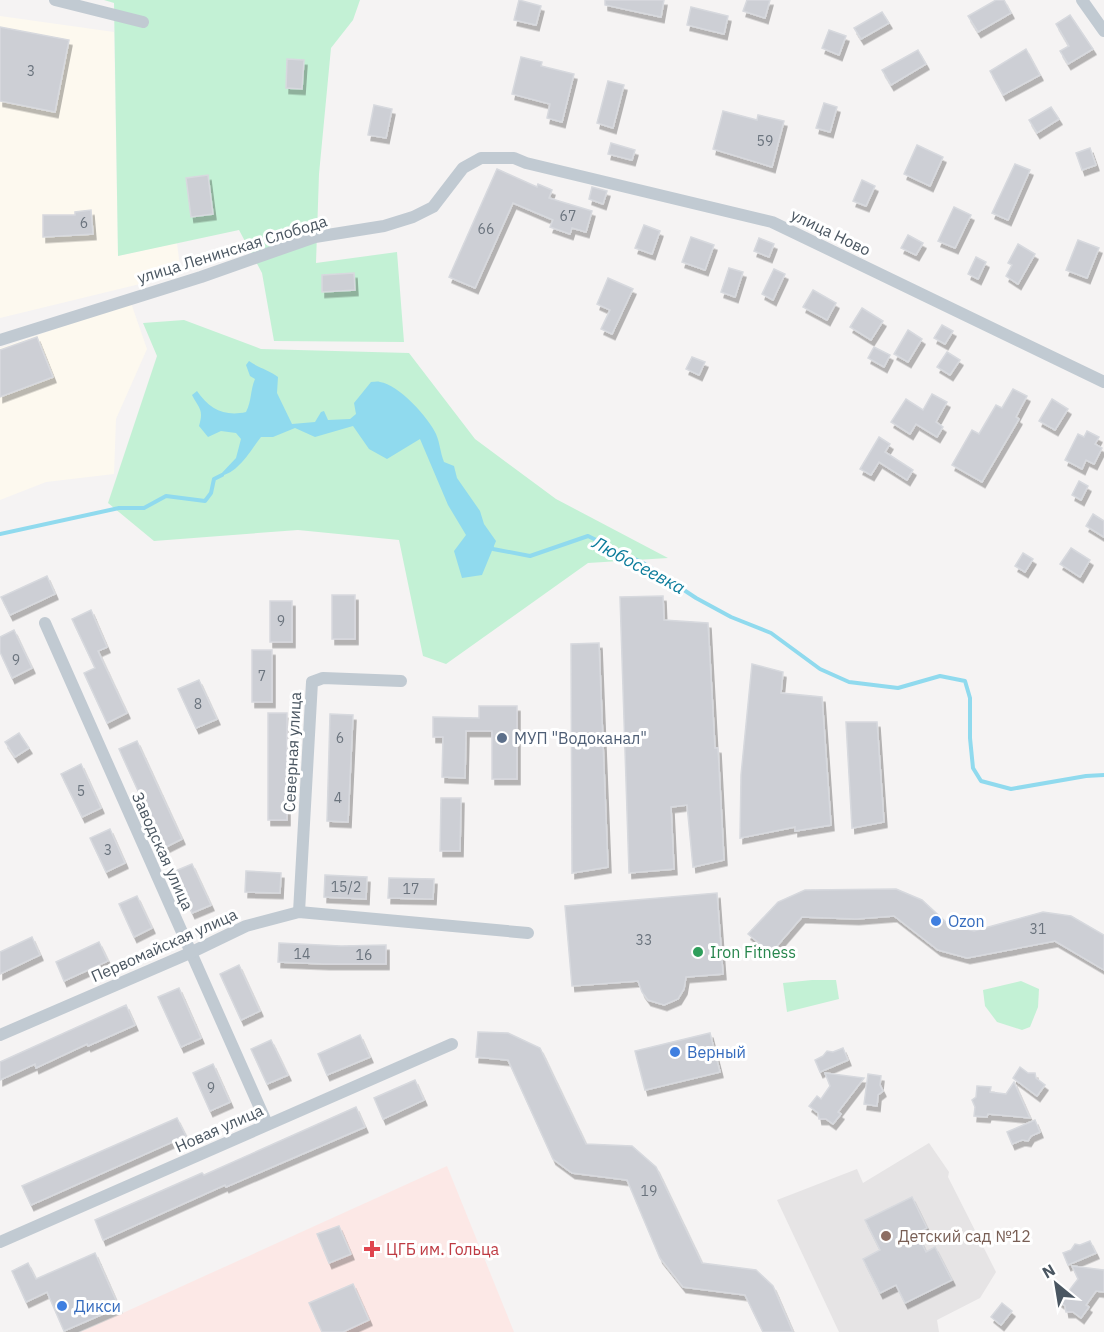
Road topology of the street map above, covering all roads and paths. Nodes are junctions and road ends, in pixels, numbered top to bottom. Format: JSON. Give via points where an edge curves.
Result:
{"nodes":[{"id":1,"x":55,"y":0,"type":"edge"},
{"id":2,"x":1082,"y":0,"type":"edge"},
{"id":3,"x":142,"y":22,"type":"dead end"},
{"id":4,"x":1104,"y":31,"type":"edge"},
{"id":5,"x":526,"y":163,"type":"joint"},
{"id":6,"x":0,"y":340,"type":"edge"},
{"id":7,"x":1104,"y":382,"type":"edge"},
{"id":8,"x":45,"y":623,"type":"dead end"},
{"id":9,"x":401,"y":681,"type":"dead end"},
{"id":10,"x":299,"y":912,"type":"junction"},
{"id":11,"x":528,"y":933,"type":"dead end"},
{"id":12,"x":190,"y":953,"type":"junction"},
{"id":13,"x":0,"y":1035,"type":"edge"},
{"id":14,"x":452,"y":1044,"type":"dead end"},
{"id":15,"x":267,"y":1125,"type":"junction"},
{"id":16,"x":0,"y":1242,"type":"edge"}],
"edges":[{"from":1,"to":3,"type":"street"},
{"from":2,"to":4,"type":"street"},
{"from":5,"to":6,"type":"street","name":"улица Ленинская Слобода","via":[[514,158],[481,158],[463,168],[433,207],[413,217],[384,226],[315,237]]},
{"from":5,"to":7,"type":"street","name":"улица Ново","via":[[772,222]]},
{"from":8,"to":12,"type":"street","name":"Заводская улица"},
{"from":9,"to":10,"type":"street","name":"Северная улица","via":[[323,678],[312,682]]},
{"from":10,"to":11,"type":"street","name":"Первомайская улица"},
{"from":10,"to":12,"type":"street","name":"Первомайская улица","via":[[246,926]]},
{"from":12,"to":13,"type":"street","name":"Первомайская улица"},
{"from":12,"to":15,"type":"street","name":"Заводская улица"},
{"from":14,"to":15,"type":"street","name":"Новая улица"},
{"from":15,"to":16,"type":"street","name":"Новая улица"}]}
